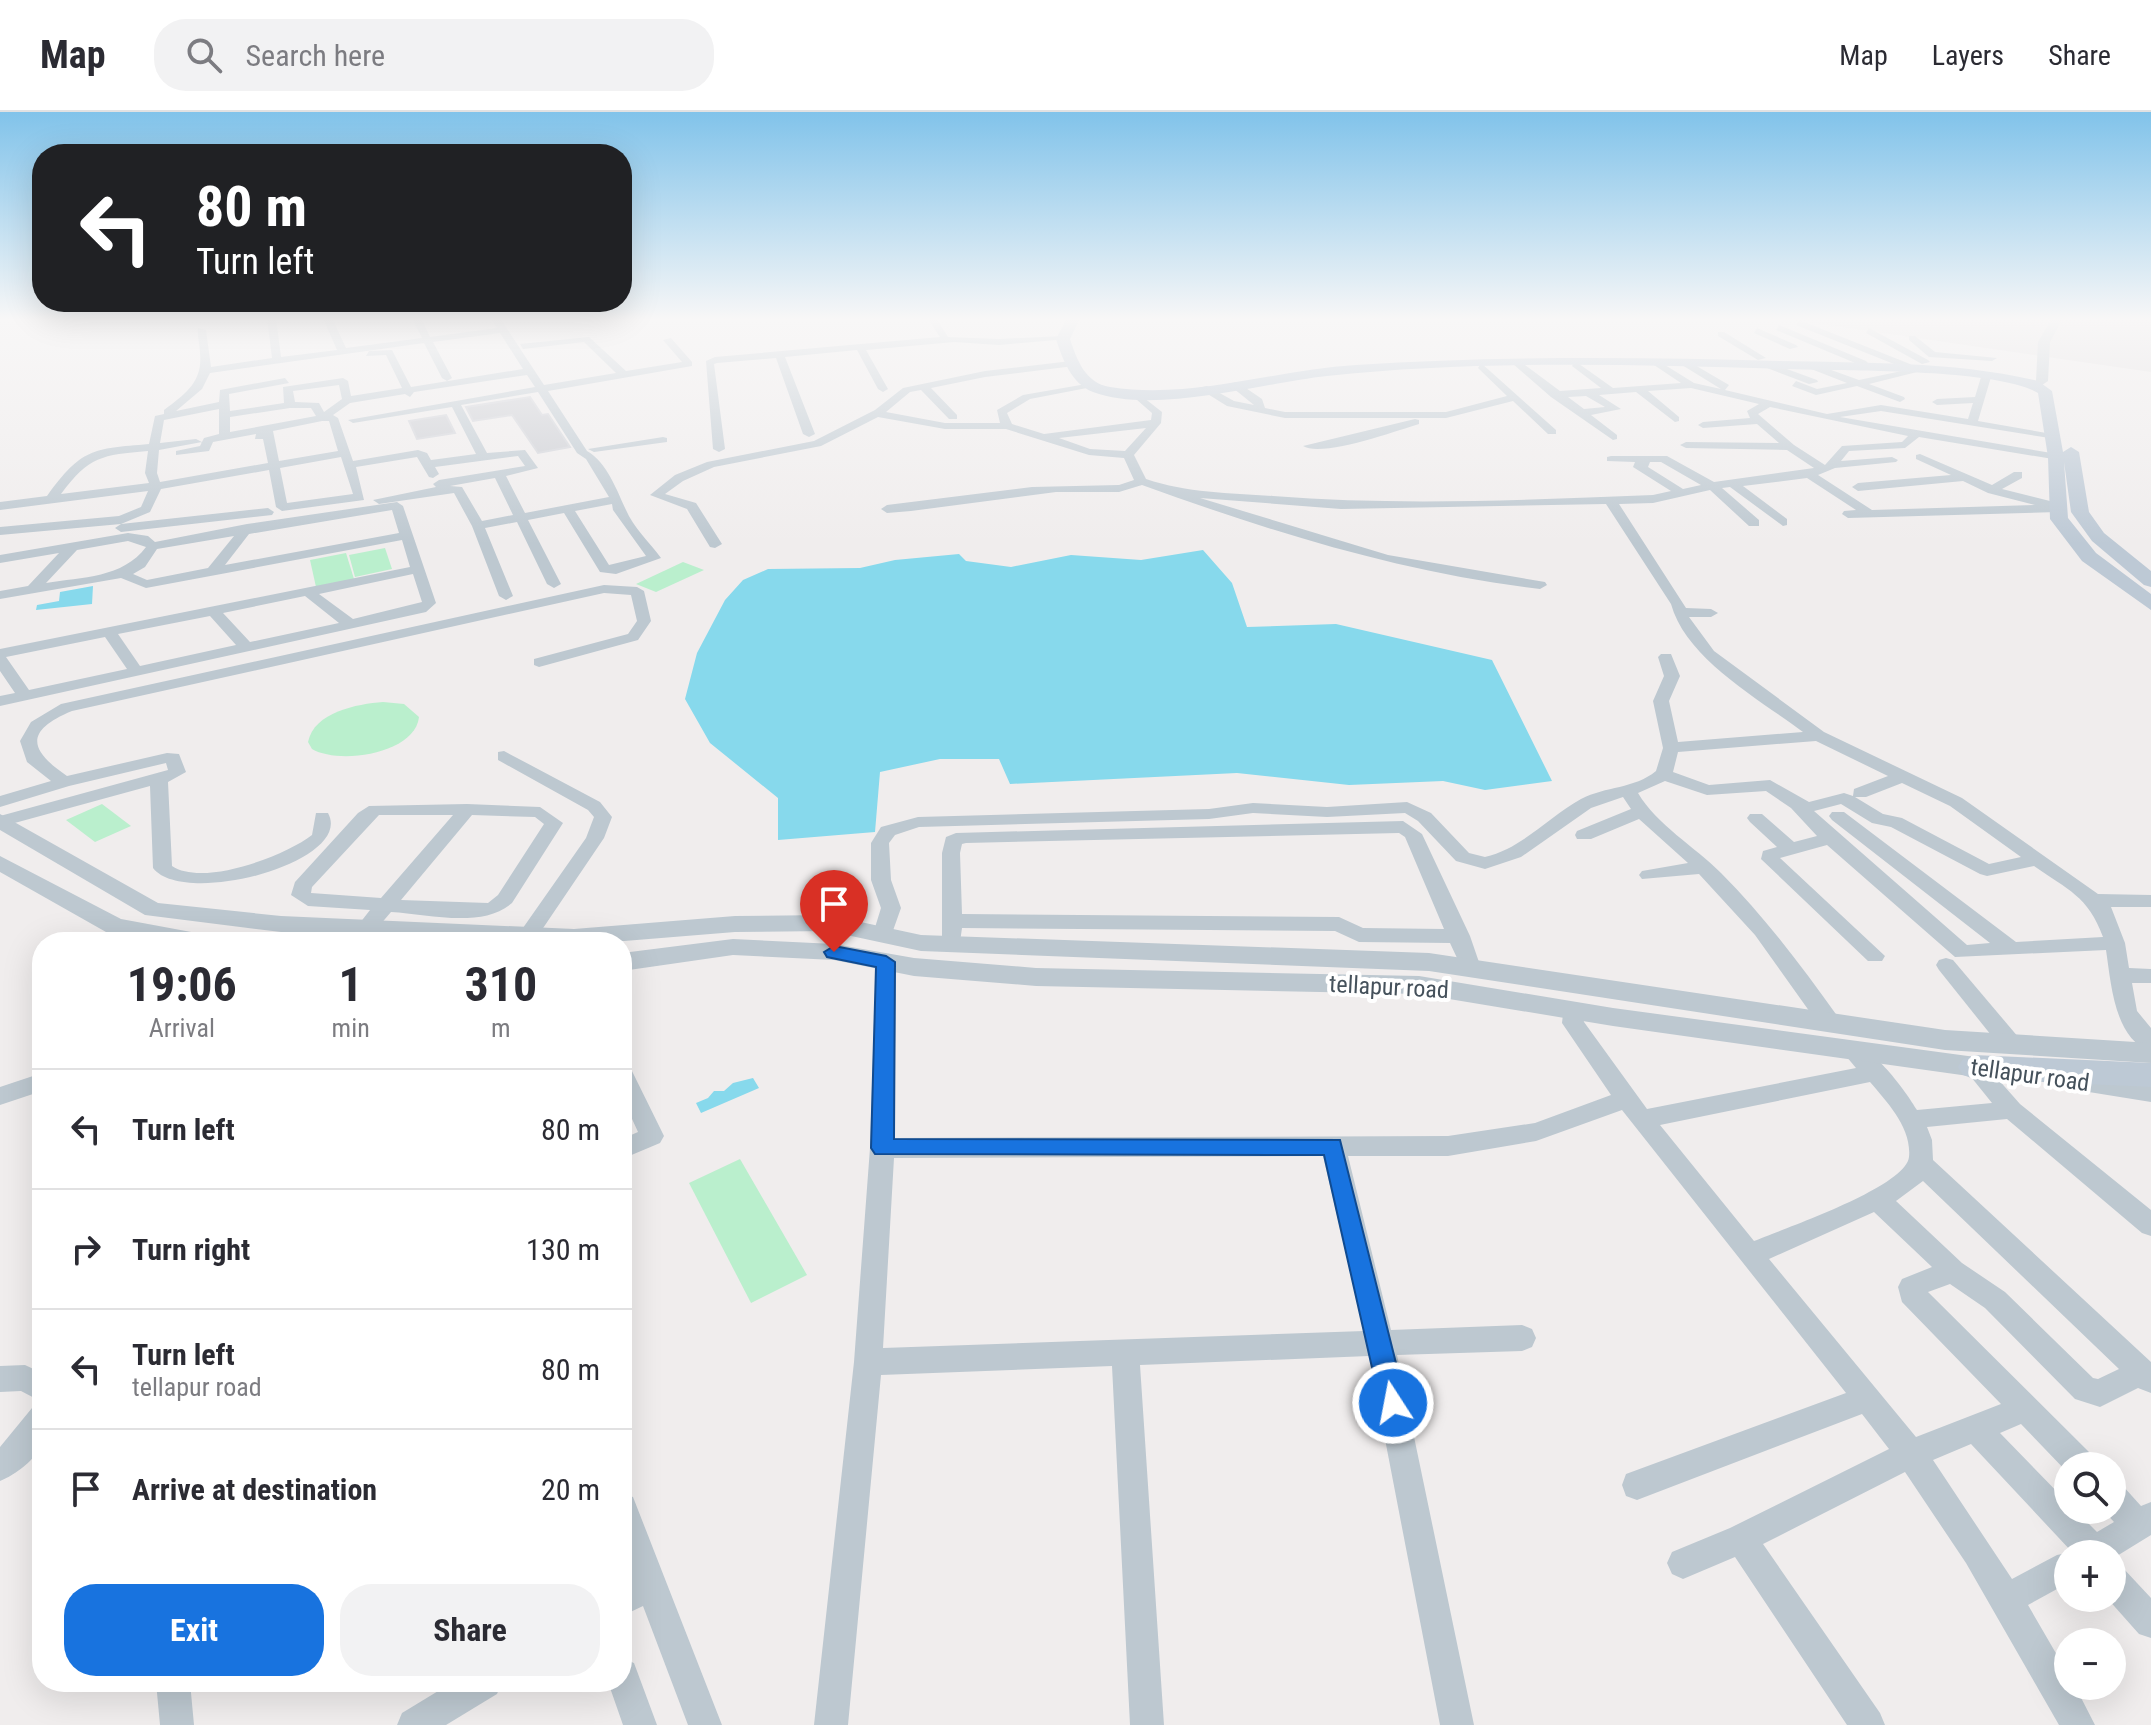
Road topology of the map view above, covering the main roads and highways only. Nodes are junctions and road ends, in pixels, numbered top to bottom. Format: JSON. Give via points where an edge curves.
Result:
{"nodes":[{"id":1,"x":2045,"y":393,"type":"edge"},
{"id":2,"x":2062,"y":393,"type":"edge"},
{"id":3,"x":2064,"y":458,"type":"junction"},
{"id":4,"x":2151,"y":581,"type":"edge"},
{"id":5,"x":2151,"y":604,"type":"edge"},
{"id":6,"x":1974,"y":1067,"type":"road end"},
{"id":7,"x":2151,"y":1075,"type":"edge"}],
"edges":[{"from":1,"to":3,"type":"main road","via":[[2052,437]]},
{"from":2,"to":3,"type":"main road"},
{"from":3,"to":4,"type":"main road","via":[[2080,512],[2098,537]]},
{"from":3,"to":5,"type":"main road","via":[[2059,519],[2082,550]]},
{"from":6,"to":7,"type":"main road"}]}
